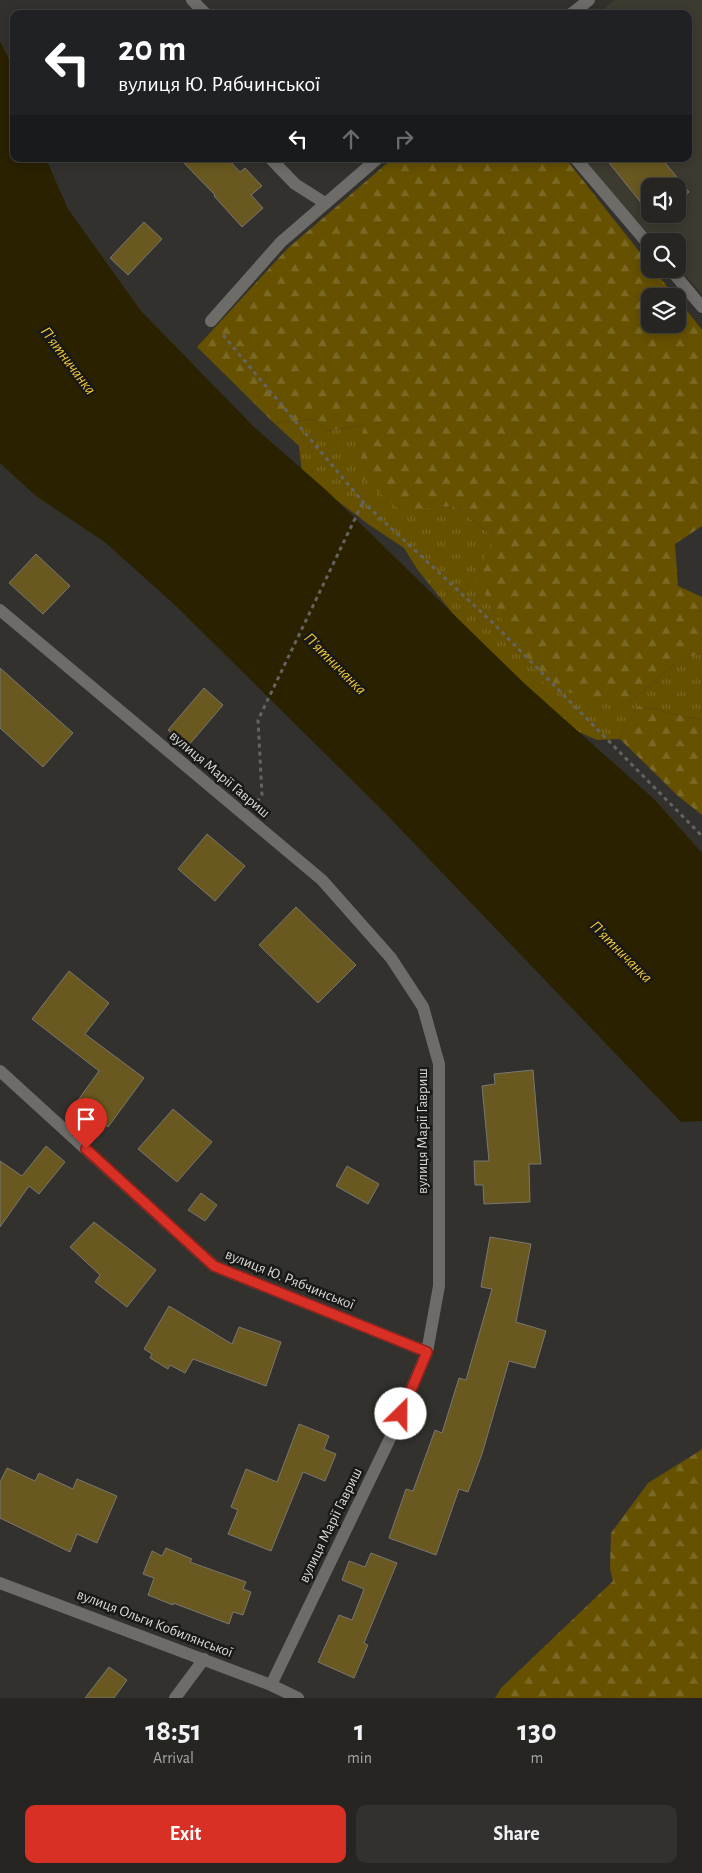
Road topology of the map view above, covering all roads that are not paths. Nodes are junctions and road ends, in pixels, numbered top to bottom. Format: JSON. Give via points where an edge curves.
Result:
{"nodes":[{"id":1,"x":192,"y":0,"type":"edge"},
{"id":2,"x":589,"y":0,"type":"edge"},
{"id":3,"x":202,"y":10,"type":"edge"},
{"id":4,"x":575,"y":10,"type":"edge"},
{"id":5,"x":274,"y":162,"type":"edge"},
{"id":6,"x":373,"y":162,"type":"edge"},
{"id":7,"x":579,"y":162,"type":"edge"},
{"id":8,"x":324,"y":203,"type":"junction"},
{"id":9,"x":641,"y":235,"type":"edge"},
{"id":10,"x":678,"y":278,"type":"edge"},
{"id":11,"x":702,"y":307,"type":"edge"},
{"id":12,"x":211,"y":321,"type":"road end"},
{"id":13,"x":0,"y":610,"type":"edge"},
{"id":14,"x":0,"y":1071,"type":"edge"},
{"id":15,"x":427,"y":1352,"type":"junction"},
{"id":16,"x":0,"y":1583,"type":"edge"},
{"id":17,"x":204,"y":1659,"type":"junction"},
{"id":18,"x":271,"y":1685,"type":"junction"},
{"id":19,"x":175,"y":1698,"type":"edge"},
{"id":20,"x":298,"y":1698,"type":"edge"}],
"edges":[{"from":1,"to":3,"type":"street"},
{"from":2,"to":4,"type":"street"},
{"from":5,"to":8,"type":"street","via":[[295,184]]},
{"from":6,"to":8,"type":"street"},
{"from":7,"to":9,"type":"street"},
{"from":8,"to":12,"type":"street","via":[[280,242]]},
{"from":10,"to":11,"type":"street"},
{"from":13,"to":15,"type":"street","name":"вулиця Марії Гавриш","via":[[322,880],[391,958],[423,1007],[439,1064],[438,1286]]},
{"from":14,"to":15,"type":"street","name":"вулиця Ю. Рябчинської","via":[[214,1266]]},
{"from":15,"to":18,"type":"street","name":"вулиця Марії Гавриш","via":[[394,1430]]},
{"from":16,"to":17,"type":"street","name":"вулиця Ольги Кобилянської"},
{"from":17,"to":18,"type":"street","name":"вулиця Ольги Кобилянської"},
{"from":17,"to":19,"type":"street"},
{"from":18,"to":20,"type":"street","name":"вулиця Ольги Кобилянської"}]}
